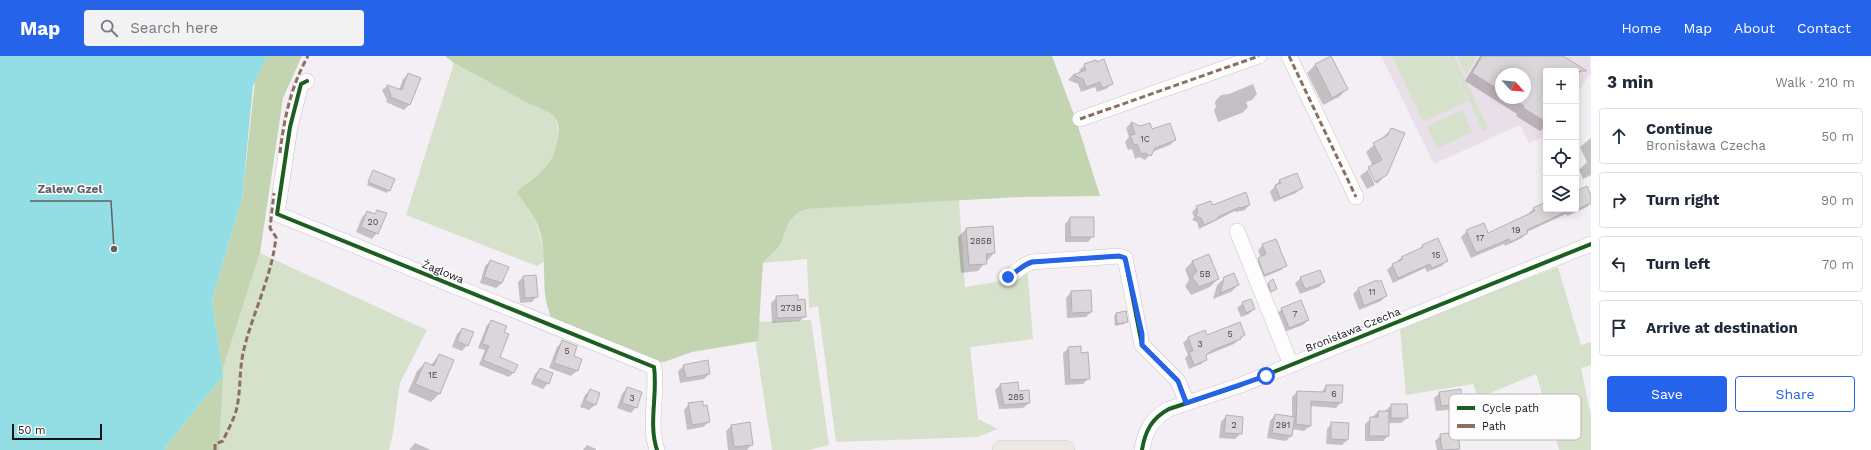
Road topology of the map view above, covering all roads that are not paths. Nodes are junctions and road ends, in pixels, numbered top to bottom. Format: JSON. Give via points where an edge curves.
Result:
{"nodes":[{"id":1,"x":1259,"y":56,"type":"edge"},
{"id":2,"x":1289,"y":56,"type":"edge"},
{"id":3,"x":308,"y":81,"type":"dead end"},
{"id":4,"x":1080,"y":119,"type":"dead end"},
{"id":5,"x":1356,"y":197,"type":"dead end"},
{"id":6,"x":1237,"y":231,"type":"dead end"},
{"id":7,"x":1591,"y":244,"type":"edge"},
{"id":8,"x":1008,"y":277,"type":"dead end"},
{"id":9,"x":1291,"y":365,"type":"junction"},
{"id":10,"x":1186,"y":403,"type":"junction"},
{"id":11,"x":657,"y":450,"type":"edge"},
{"id":12,"x":1002,"y":450,"type":"edge"},
{"id":13,"x":1065,"y":450,"type":"edge"},
{"id":14,"x":1142,"y":450,"type":"edge"}],
"edges":[{"from":1,"to":4,"type":"street"},
{"from":2,"to":5,"type":"street"},
{"from":3,"to":11,"type":"street","name":"Żaglowa","via":[[301,84],[290,127],[277,214],[654,366],[656,378],[653,418]]},
{"from":6,"to":9,"type":"street"},
{"from":7,"to":9,"type":"street","name":"Bronisława Czecha"},
{"from":8,"to":10,"type":"street","via":[[1015,274],[1024,264],[1032,262],[1119,256],[1125,258],[1142,334],[1142,345],[1178,381]]},
{"from":9,"to":10,"type":"street","name":"Bronisława Czecha"},
{"from":10,"to":14,"type":"street","name":"Bronisława Czecha","via":[[1164,412],[1153,421],[1146,433]]},
{"from":12,"to":13,"type":"main road"}]}
